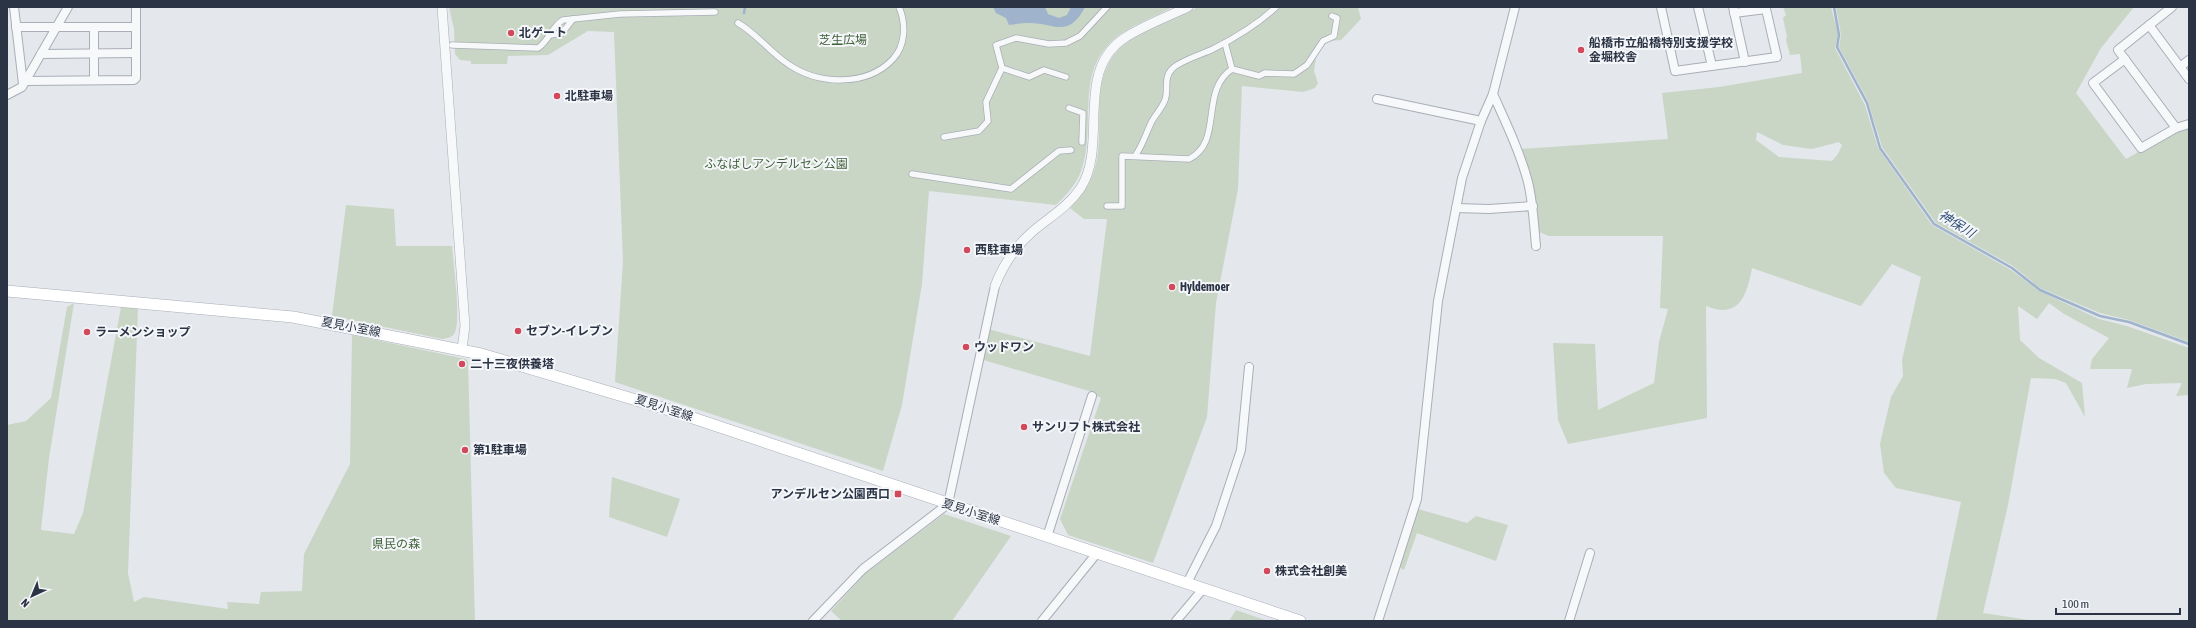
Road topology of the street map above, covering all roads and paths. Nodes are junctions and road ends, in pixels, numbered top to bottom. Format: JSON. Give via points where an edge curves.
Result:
{"nodes":[{"id":1,"x":14,"y":7,"type":"edge"},
{"id":2,"x":68,"y":7,"type":"edge"},
{"id":3,"x":136,"y":7,"type":"edge"},
{"id":4,"x":442,"y":7,"type":"edge"},
{"id":5,"x":899,"y":7,"type":"edge"},
{"id":6,"x":1107,"y":7,"type":"edge"},
{"id":7,"x":1188,"y":7,"type":"edge"},
{"id":8,"x":1276,"y":7,"type":"edge"},
{"id":9,"x":1515,"y":7,"type":"edge"},
{"id":10,"x":1661,"y":7,"type":"edge"},
{"id":11,"x":1698,"y":7,"type":"edge"},
{"id":12,"x":2172,"y":7,"type":"edge"},
{"id":13,"x":1733,"y":10,"type":"edge"},
{"id":14,"x":715,"y":12,"type":"dead end"},
{"id":15,"x":1332,"y":16,"type":"dead end"},
{"id":16,"x":572,"y":19,"type":"junction"},
{"id":17,"x":738,"y":23,"type":"dead end"},
{"id":18,"x":2149,"y":25,"type":"junction"},
{"id":19,"x":57,"y":26,"type":"junction"},
{"id":20,"x":94,"y":26,"type":"junction"},
{"id":21,"x":16,"y":27,"type":"junction"},
{"id":22,"x":136,"y":27,"type":"junction"},
{"id":23,"x":550,"y":35,"type":"junction"},
{"id":24,"x":1225,"y":43,"type":"junction"},
{"id":25,"x":452,"y":46,"type":"dead end"},
{"id":26,"x":94,"y":53,"type":"junction"},
{"id":27,"x":136,"y":53,"type":"junction"},
{"id":28,"x":41,"y":54,"type":"junction"},
{"id":29,"x":2125,"y":59,"type":"junction"},
{"id":30,"x":2189,"y":60,"type":"edge"},
{"id":31,"x":1745,"y":62,"type":"junction"},
{"id":32,"x":1712,"y":66,"type":"junction"},
{"id":33,"x":2180,"y":67,"type":"junction"},
{"id":34,"x":1002,"y":68,"type":"junction"},
{"id":35,"x":1232,"y":70,"type":"junction"},
{"id":36,"x":1066,"y":77,"type":"dead end"},
{"id":37,"x":2189,"y":79,"type":"edge"},
{"id":38,"x":94,"y":80,"type":"junction"},
{"id":39,"x":24,"y":82,"type":"junction"},
{"id":40,"x":1493,"y":94,"type":"junction"},
{"id":41,"x":7,"y":95,"type":"edge"},
{"id":42,"x":1378,"y":99,"type":"dead end"},
{"id":43,"x":1069,"y":108,"type":"dead end"},
{"id":44,"x":1481,"y":121,"type":"junction"},
{"id":45,"x":2189,"y":124,"type":"edge"},
{"id":46,"x":2176,"y":128,"type":"junction"},
{"id":47,"x":944,"y":138,"type":"dead end"},
{"id":48,"x":1082,"y":142,"type":"dead end"},
{"id":49,"x":1062,"y":145,"type":"dead end"},
{"id":50,"x":1071,"y":150,"type":"dead end"},
{"id":51,"x":1059,"y":151,"type":"junction"},
{"id":52,"x":1135,"y":156,"type":"junction"},
{"id":53,"x":912,"y":174,"type":"dead end"},
{"id":54,"x":1107,"y":206,"type":"dead end"},
{"id":55,"x":1533,"y":206,"type":"junction"},
{"id":56,"x":1456,"y":208,"type":"junction"},
{"id":57,"x":1536,"y":246,"type":"dead end"},
{"id":58,"x":995,"y":286,"type":"joint"},
{"id":59,"x":7,"y":291,"type":"edge"},
{"id":60,"x":462,"y":349,"type":"junction"},
{"id":61,"x":1249,"y":367,"type":"dead end"},
{"id":62,"x":1092,"y":396,"type":"dead end"},
{"id":63,"x":948,"y":504,"type":"junction"},
{"id":64,"x":1047,"y":537,"type":"junction"},
{"id":65,"x":1097,"y":553,"type":"junction"},
{"id":66,"x":1590,"y":553,"type":"dead end"},
{"id":67,"x":1187,"y":583,"type":"junction"},
{"id":68,"x":1203,"y":589,"type":"junction"},
{"id":69,"x":813,"y":621,"type":"edge"},
{"id":70,"x":1042,"y":621,"type":"edge"},
{"id":71,"x":1176,"y":621,"type":"edge"},
{"id":72,"x":1300,"y":621,"type":"edge"},
{"id":73,"x":1378,"y":621,"type":"edge"},
{"id":74,"x":1569,"y":621,"type":"edge"}],
"edges":[{"from":1,"to":21,"type":"street"},
{"from":2,"to":19,"type":"street"},
{"from":3,"to":22,"type":"street"},
{"from":4,"to":60,"type":"street","via":[[465,326]]},
{"from":5,"to":17,"type":"street","via":[[904,27],[897,54],[886,66],[875,72],[849,80],[819,77],[796,70]]},
{"from":6,"to":34,"type":"street","via":[[1080,36],[1066,43],[1049,44],[1016,38],[996,45]]},
{"from":7,"to":58,"type":"street","via":[[1123,39],[1108,55],[1097,84],[1092,156],[1088,175],[1072,198],[1016,248],[1003,267]]},
{"from":8,"to":24,"type":"street","via":[[1254,25]]},
{"from":9,"to":40,"type":"street"},
{"from":10,"to":32,"type":"street","via":[[1675,71]]},
{"from":11,"to":32,"type":"street"},
{"from":12,"to":18,"type":"street"},
{"from":13,"to":31,"type":"street"},
{"from":13,"to":31,"type":"street","via":[[1766,9],[1777,57]]},
{"from":14,"to":16,"type":"street","via":[[620,14]]},
{"from":15,"to":35,"type":"street","via":[[1337,18],[1334,36],[1323,41],[1300,72],[1265,73],[1259,76]]},
{"from":16,"to":23,"type":"street","via":[[558,23]]},
{"from":16,"to":23,"type":"street","via":[[562,33]]},
{"from":18,"to":29,"type":"street","via":[[2118,50]]},
{"from":18,"to":33,"type":"street"},
{"from":19,"to":20,"type":"street"},
{"from":19,"to":21,"type":"street"},
{"from":19,"to":28,"type":"street"},
{"from":20,"to":22,"type":"street"},
{"from":20,"to":26,"type":"street"},
{"from":21,"to":39,"type":"street"},
{"from":22,"to":27,"type":"street"},
{"from":23,"to":25,"type":"street","via":[[538,48]]},
{"from":24,"to":35,"type":"street"},
{"from":24,"to":52,"type":"street","via":[[1172,68],[1166,81],[1166,99]]},
{"from":26,"to":27,"type":"street"},
{"from":26,"to":28,"type":"street"},
{"from":26,"to":38,"type":"street"},
{"from":27,"to":38,"type":"street","via":[[134,80]]},
{"from":28,"to":39,"type":"street"},
{"from":29,"to":46,"type":"street"},
{"from":29,"to":46,"type":"street","via":[[2093,82],[2141,148]]},
{"from":30,"to":33,"type":"street"},
{"from":31,"to":32,"type":"street"},
{"from":33,"to":37,"type":"street"},
{"from":34,"to":36,"type":"street","via":[[1029,77],[1044,70]]},
{"from":34,"to":47,"type":"street","via":[[986,102],[988,121],[979,131]]},
{"from":35,"to":52,"type":"street","via":[[1217,83],[1206,142],[1200,152],[1189,159]]},
{"from":38,"to":39,"type":"street"},
{"from":39,"to":41,"type":"street","via":[[17,91]]},
{"from":40,"to":44,"type":"street"},
{"from":40,"to":55,"type":"street","via":[[1528,182]]},
{"from":42,"to":44,"type":"street"},
{"from":43,"to":48,"type":"street","via":[[1083,113]]},
{"from":44,"to":56,"type":"street","via":[[1462,178]]},
{"from":45,"to":46,"type":"street"},
{"from":49,"to":51,"type":"street"},
{"from":50,"to":51,"type":"street"},
{"from":51,"to":53,"type":"street","via":[[1011,189]]},
{"from":52,"to":54,"type":"street","via":[[1122,156],[1122,206]]},
{"from":55,"to":56,"type":"street"},
{"from":55,"to":57,"type":"street"},
{"from":56,"to":73,"type":"street","via":[[1438,301],[1417,499]]},
{"from":58,"to":63,"type":"street"},
{"from":59,"to":60,"type":"main road","name":"夏見小室線","via":[[293,317]]},
{"from":60,"to":63,"type":"main road","name":"夏見小室線","via":[[626,396]]},
{"from":61,"to":67,"type":"street","via":[[1241,450],[1216,526]]},
{"from":62,"to":64,"type":"street"},
{"from":63,"to":64,"type":"main road","name":"夏見小室線"},
{"from":63,"to":69,"type":"street","via":[[863,569]]},
{"from":64,"to":65,"type":"main road","name":"夏見小室線"},
{"from":65,"to":67,"type":"main road","name":"夏見小室線"},
{"from":65,"to":70,"type":"street"},
{"from":66,"to":74,"type":"street"},
{"from":67,"to":68,"type":"main road","name":"夏見小室線"},
{"from":68,"to":71,"type":"street"},
{"from":68,"to":72,"type":"main road","name":"夏見小室線"}]}
